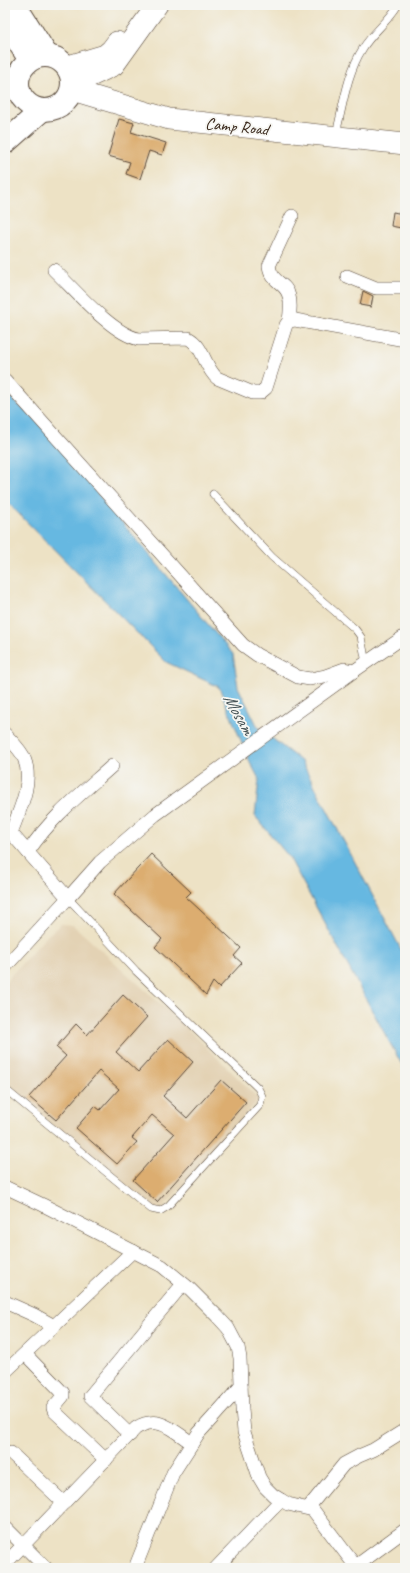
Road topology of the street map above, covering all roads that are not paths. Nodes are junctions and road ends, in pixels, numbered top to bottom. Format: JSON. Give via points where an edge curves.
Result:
{"nodes":[{"id":1,"x":15,"y":5,"type":"edge"},
{"id":2,"x":142,"y":5,"type":"edge"},
{"id":3,"x":157,"y":5,"type":"edge"},
{"id":4,"x":398,"y":5,"type":"edge"},
{"id":5,"x":5,"y":21,"type":"edge"},
{"id":6,"x":134,"y":27,"type":"junction"},
{"id":7,"x":38,"y":57,"type":"junction"},
{"id":8,"x":71,"y":80,"type":"junction"},
{"id":9,"x":11,"y":91,"type":"edge"},
{"id":10,"x":41,"y":111,"type":"junction"},
{"id":11,"x":336,"y":136,"type":"junction"},
{"id":12,"x":5,"y":143,"type":"edge"},
{"id":13,"x":405,"y":144,"type":"edge"},
{"id":14,"x":292,"y":216,"type":"dead end"},
{"id":15,"x":54,"y":270,"type":"dead end"},
{"id":16,"x":347,"y":276,"type":"dead end"},
{"id":17,"x":405,"y":288,"type":"edge"},
{"id":18,"x":289,"y":321,"type":"junction"},
{"id":19,"x":405,"y":340,"type":"edge"},
{"id":20,"x":5,"y":380,"type":"edge"},
{"id":21,"x":213,"y":494,"type":"dead end"},
{"id":22,"x":405,"y":636,"type":"edge"},
{"id":23,"x":366,"y":663,"type":"junction"},
{"id":24,"x":354,"y":671,"type":"junction"},
{"id":25,"x":5,"y":734,"type":"edge"},
{"id":26,"x":112,"y":766,"type":"dead end"},
{"id":27,"x":8,"y":837,"type":"edge"},
{"id":28,"x":28,"y":852,"type":"junction"},
{"id":29,"x":68,"y":898,"type":"junction"},
{"id":30,"x":5,"y":967,"type":"edge"},
{"id":31,"x":5,"y":1089,"type":"edge"},
{"id":32,"x":5,"y":1187,"type":"edge"},
{"id":33,"x":133,"y":1252,"type":"junction"},
{"id":34,"x":183,"y":1284,"type":"junction"},
{"id":35,"x":5,"y":1302,"type":"edge"},
{"id":36,"x":54,"y":1326,"type":"junction"},
{"id":37,"x":24,"y":1354,"type":"junction"},
{"id":38,"x":5,"y":1372,"type":"edge"},
{"id":39,"x":241,"y":1386,"type":"junction"},
{"id":40,"x":405,"y":1430,"type":"edge"},
{"id":41,"x":130,"y":1435,"type":"junction"},
{"id":42,"x":192,"y":1443,"type":"junction"},
{"id":43,"x":11,"y":1453,"type":"dead end"},
{"id":44,"x":106,"y":1460,"type":"junction"},
{"id":45,"x":281,"y":1500,"type":"junction"},
{"id":46,"x":64,"y":1504,"type":"junction"},
{"id":47,"x":308,"y":1508,"type":"junction"},
{"id":48,"x":5,"y":1527,"type":"edge"},
{"id":49,"x":405,"y":1530,"type":"edge"},
{"id":50,"x":24,"y":1546,"type":"junction"},
{"id":51,"x":5,"y":1564,"type":"edge"},
{"id":52,"x":356,"y":1567,"type":"edge"},
{"id":53,"x":46,"y":1568,"type":"edge"},
{"id":54,"x":135,"y":1568,"type":"edge"},
{"id":55,"x":216,"y":1568,"type":"edge"}],
"edges":[{"from":1,"to":7,"type":"highway"},
{"from":2,"to":6,"type":"main road"},
{"from":3,"to":6,"type":"main road"},
{"from":4,"to":11,"type":"lane","via":[[388,21],[373,34],[362,50],[351,75]]},
{"from":5,"to":7,"type":"highway"},
{"from":6,"to":8,"type":"main road","via":[[111,50]]},
{"from":7,"to":8,"type":"highway","via":[[55,57]]},
{"from":7,"to":9,"type":"highway","via":[[21,69]]},
{"from":8,"to":10,"type":"highway","via":[[68,98],[56,108]]},
{"from":8,"to":11,"type":"main road","name":"Camp Road","via":[[169,119]]},
{"from":9,"to":10,"type":"highway","via":[[26,104]]},
{"from":10,"to":12,"type":"highway"},
{"from":11,"to":13,"type":"main road","name":"Camp Road"},
{"from":14,"to":18,"type":"street","via":[[269,266],[274,280],[283,286],[290,297]]},
{"from":15,"to":18,"type":"street","via":[[120,330],[139,339],[188,338],[198,346],[217,378],[253,393],[260,394],[266,388]]},
{"from":16,"to":17,"type":"street","via":[[376,288]]},
{"from":18,"to":19,"type":"street"},
{"from":20,"to":24,"type":"street","via":[[243,645],[298,677],[310,679],[344,669]]},
{"from":21,"to":23,"type":"lane","via":[[272,557],[355,628],[361,637]]},
{"from":22,"to":23,"type":"street"},
{"from":23,"to":24,"type":"street"},
{"from":24,"to":29,"type":"street","via":[[155,815],[100,862]]},
{"from":25,"to":27,"type":"street","via":[[24,756],[27,767],[27,782]]},
{"from":26,"to":28,"type":"street","via":[[50,822]]},
{"from":27,"to":28,"type":"street"},
{"from":28,"to":29,"type":"street"},
{"from":29,"to":30,"type":"street"},
{"from":29,"to":31,"type":"lane","via":[[136,971],[258,1088],[262,1096],[260,1105],[168,1206],[160,1211],[151,1209]]},
{"from":32,"to":33,"type":"street","via":[[43,1204]]},
{"from":33,"to":34,"type":"street","via":[[162,1266]]},
{"from":33,"to":36,"type":"street"},
{"from":34,"to":39,"type":"street","via":[[217,1316],[235,1340],[240,1358]]},
{"from":34,"to":41,"type":"street","via":[[90,1396]]},
{"from":35,"to":36,"type":"street"},
{"from":36,"to":37,"type":"street"},
{"from":37,"to":38,"type":"street"},
{"from":37,"to":44,"type":"street","via":[[63,1393],[53,1408],[54,1411]]},
{"from":39,"to":42,"type":"street"},
{"from":39,"to":45,"type":"street","via":[[244,1432],[254,1464],[265,1487]]},
{"from":40,"to":47,"type":"street","via":[[344,1464]]},
{"from":41,"to":42,"type":"street","via":[[145,1423],[158,1422]]},
{"from":41,"to":44,"type":"street"},
{"from":42,"to":54,"type":"street","via":[[173,1473]]},
{"from":43,"to":46,"type":"street"},
{"from":44,"to":46,"type":"street"},
{"from":45,"to":47,"type":"street"},
{"from":45,"to":55,"type":"street"},
{"from":46,"to":50,"type":"street"},
{"from":47,"to":52,"type":"street","via":[[317,1514]]},
{"from":48,"to":50,"type":"street"},
{"from":49,"to":52,"type":"street"},
{"from":50,"to":51,"type":"street"},
{"from":50,"to":53,"type":"street"}]}
